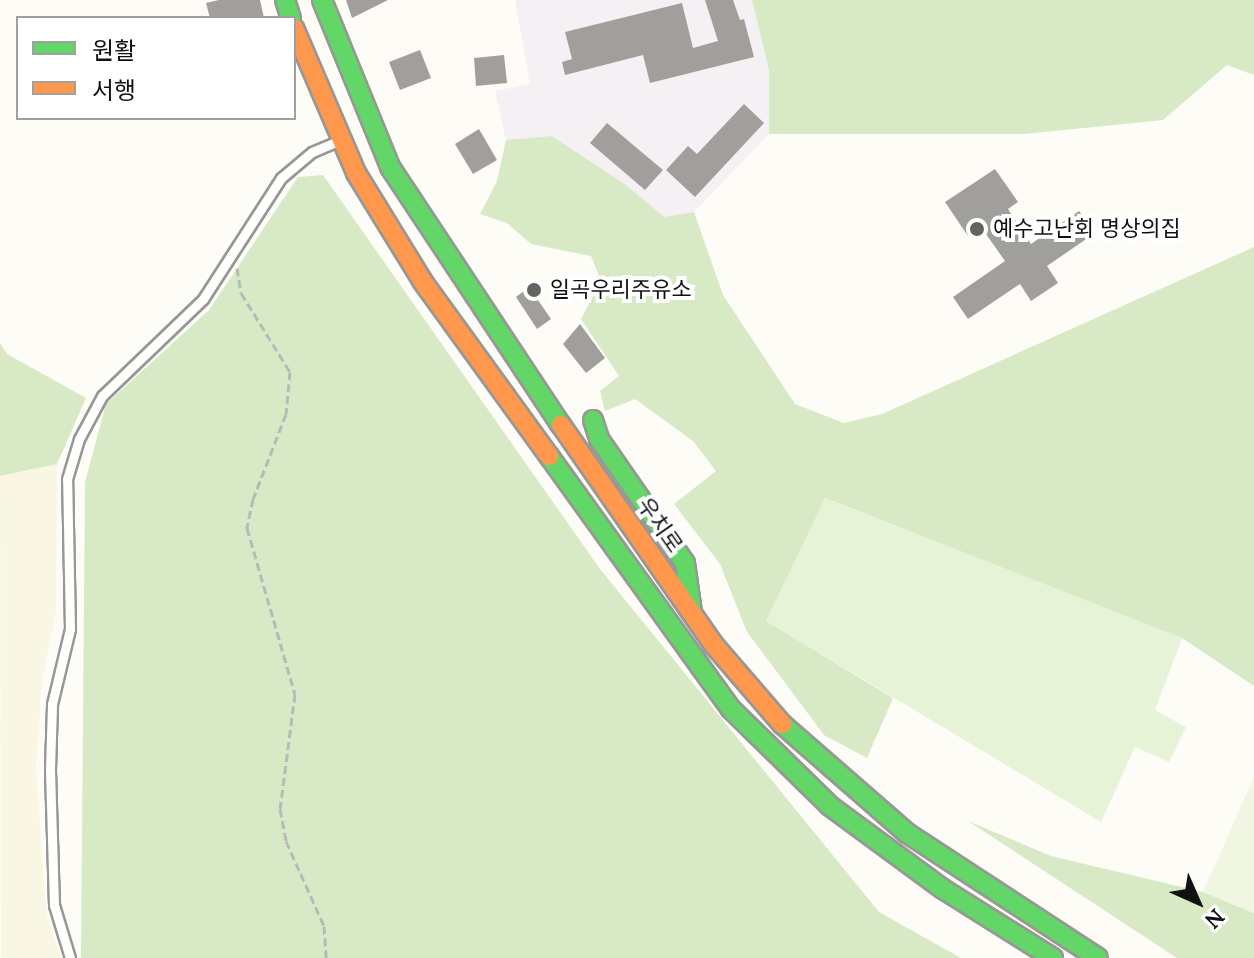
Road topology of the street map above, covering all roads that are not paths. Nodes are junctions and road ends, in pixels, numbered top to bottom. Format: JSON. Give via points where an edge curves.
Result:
{"nodes":[{"id":1,"x":322,"y":0,"type":"edge"},
{"id":2,"x":296,"y":33,"type":"edge"},
{"id":3,"x":340,"y":141,"type":"junction"},
{"id":4,"x":593,"y":420,"type":"dead end"},
{"id":5,"x":692,"y":614,"type":"junction"},
{"id":6,"x":70,"y":958,"type":"edge"},
{"id":7,"x":1053,"y":958,"type":"edge"},
{"id":8,"x":1098,"y":958,"type":"edge"}],
"edges":[{"from":1,"to":5,"type":"main road","name":"우치로","via":[[390,167],[458,276]]},
{"from":2,"to":3,"type":"main road"},
{"from":3,"to":6,"type":"lane","via":[[312,152],[281,178],[203,299],[102,396],[79,439],[67,479],[70,629],[52,704],[50,769],[54,905]]},
{"from":3,"to":7,"type":"main road","via":[[423,282],[731,709],[830,806],[943,889]]},
{"from":4,"to":5,"type":"main road","via":[[599,439],[685,563]]},
{"from":5,"to":8,"type":"main road","name":"우치로","via":[[784,727],[840,780],[907,833]]}]}
